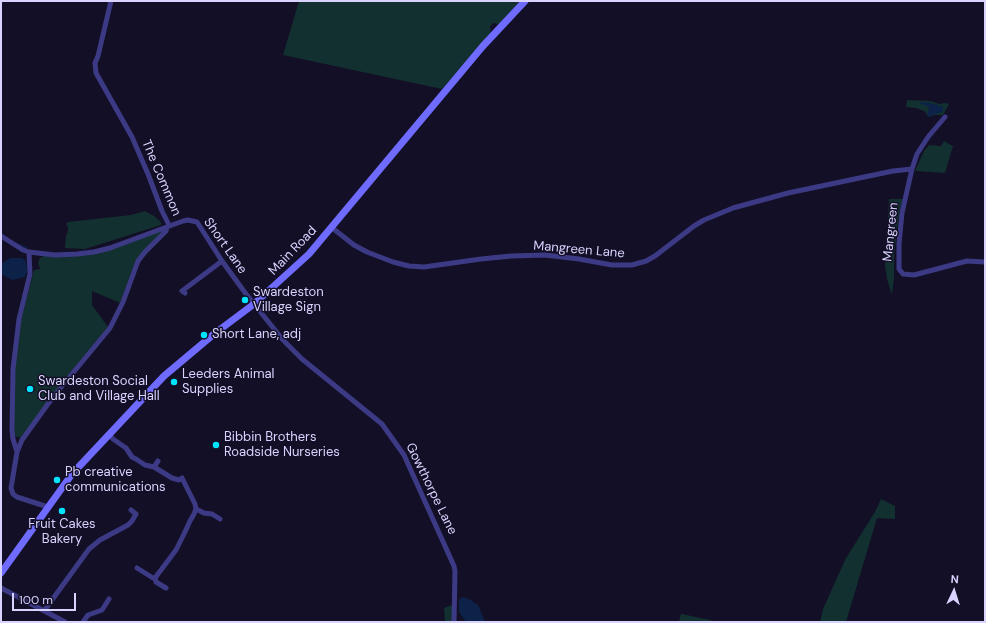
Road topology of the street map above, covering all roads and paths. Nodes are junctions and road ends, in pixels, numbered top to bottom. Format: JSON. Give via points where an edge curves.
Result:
{"nodes":[{"id":1,"x":111,"y":1,"type":"edge"},
{"id":2,"x":525,"y":1,"type":"edge"},
{"id":3,"x":945,"y":117,"type":"dead end"},
{"id":4,"x":912,"y":169,"type":"junction"},
{"id":5,"x":168,"y":226,"type":"junction"},
{"id":6,"x":331,"y":227,"type":"junction"},
{"id":7,"x":1,"y":236,"type":"edge"},
{"id":8,"x":29,"y":252,"type":"junction"},
{"id":9,"x":222,"y":262,"type":"junction"},
{"id":10,"x":985,"y":262,"type":"edge"},
{"id":11,"x":181,"y":291,"type":"dead end"},
{"id":12,"x":254,"y":304,"type":"junction"},
{"id":13,"x":109,"y":434,"type":"junction"},
{"id":14,"x":17,"y":452,"type":"junction"},
{"id":15,"x":158,"y":461,"type":"dead end"},
{"id":16,"x":154,"y":467,"type":"junction"},
{"id":17,"x":48,"y":508,"type":"junction"},
{"id":18,"x":196,"y":509,"type":"junction"},
{"id":19,"x":131,"y":510,"type":"dead end"},
{"id":20,"x":220,"y":519,"type":"dead end"},
{"id":21,"x":137,"y":568,"type":"dead end"},
{"id":22,"x":1,"y":573,"type":"edge"},
{"id":23,"x":155,"y":578,"type":"junction"},
{"id":24,"x":1,"y":588,"type":"edge"},
{"id":25,"x":166,"y":588,"type":"dead end"},
{"id":26,"x":109,"y":599,"type":"dead end"},
{"id":27,"x":44,"y":611,"type":"junction"},
{"id":28,"x":65,"y":622,"type":"edge"},
{"id":29,"x":83,"y":622,"type":"edge"},
{"id":30,"x":454,"y":622,"type":"edge"}],
"edges":[{"from":1,"to":5,"type":"street","name":"The Common","via":[[96,73],[132,136]]},
{"from":2,"to":6,"type":"main road","name":"Main Road","via":[[483,46]]},
{"from":3,"to":4,"type":"street","name":"Mangreen","via":[[917,154]]},
{"from":4,"to":6,"type":"street","name":"Mangreen Lane","via":[[788,193],[733,208],[699,223],[655,256],[632,266],[545,255],[488,258],[424,267],[409,266],[367,252]]},
{"from":4,"to":10,"type":"street","name":"Mangreen","via":[[902,213],[898,257],[900,272],[914,275],[967,261]]},
{"from":5,"to":8,"type":"street","name":"The Common","via":[[94,252],[56,255]]},
{"from":5,"to":9,"type":"street","name":"Short Lane","via":[[188,220],[197,222]]},
{"from":5,"to":14,"type":"street","via":[[138,261],[110,328],[53,398],[22,440]]},
{"from":6,"to":12,"type":"main road","name":"Main Road","via":[[310,254]]},
{"from":7,"to":8,"type":"street","name":"The Common"},
{"from":8,"to":14,"type":"street","via":[[30,274],[19,319],[13,369],[12,430]]},
{"from":9,"to":11,"type":"street"},
{"from":9,"to":12,"type":"street","name":"Short Lane"},
{"from":12,"to":13,"type":"main road","name":"Main Road","via":[[164,376]]},
{"from":12,"to":30,"type":"street","name":"Gowthorpe Lane","via":[[293,350],[382,424],[404,455],[454,566]]},
{"from":13,"to":16,"type":"street","via":[[126,448],[132,457]]},
{"from":13,"to":17,"type":"main road","name":"Main Road","via":[[72,474]]},
{"from":14,"to":17,"type":"street","via":[[11,488],[13,494]]},
{"from":15,"to":16,"type":"street"},
{"from":16,"to":18,"type":"street","via":[[172,478],[182,478]]},
{"from":17,"to":22,"type":"main road","name":"Main Road"},
{"from":18,"to":20,"type":"street"},
{"from":18,"to":23,"type":"street","via":[[176,550]]},
{"from":19,"to":27,"type":"street","via":[[138,516],[89,549]]},
{"from":21,"to":23,"type":"street"},
{"from":23,"to":25,"type":"street","via":[[156,582]]},
{"from":24,"to":27,"type":"street"},
{"from":26,"to":29,"type":"street","via":[[102,610],[88,615]]},
{"from":27,"to":28,"type":"street"}]}
